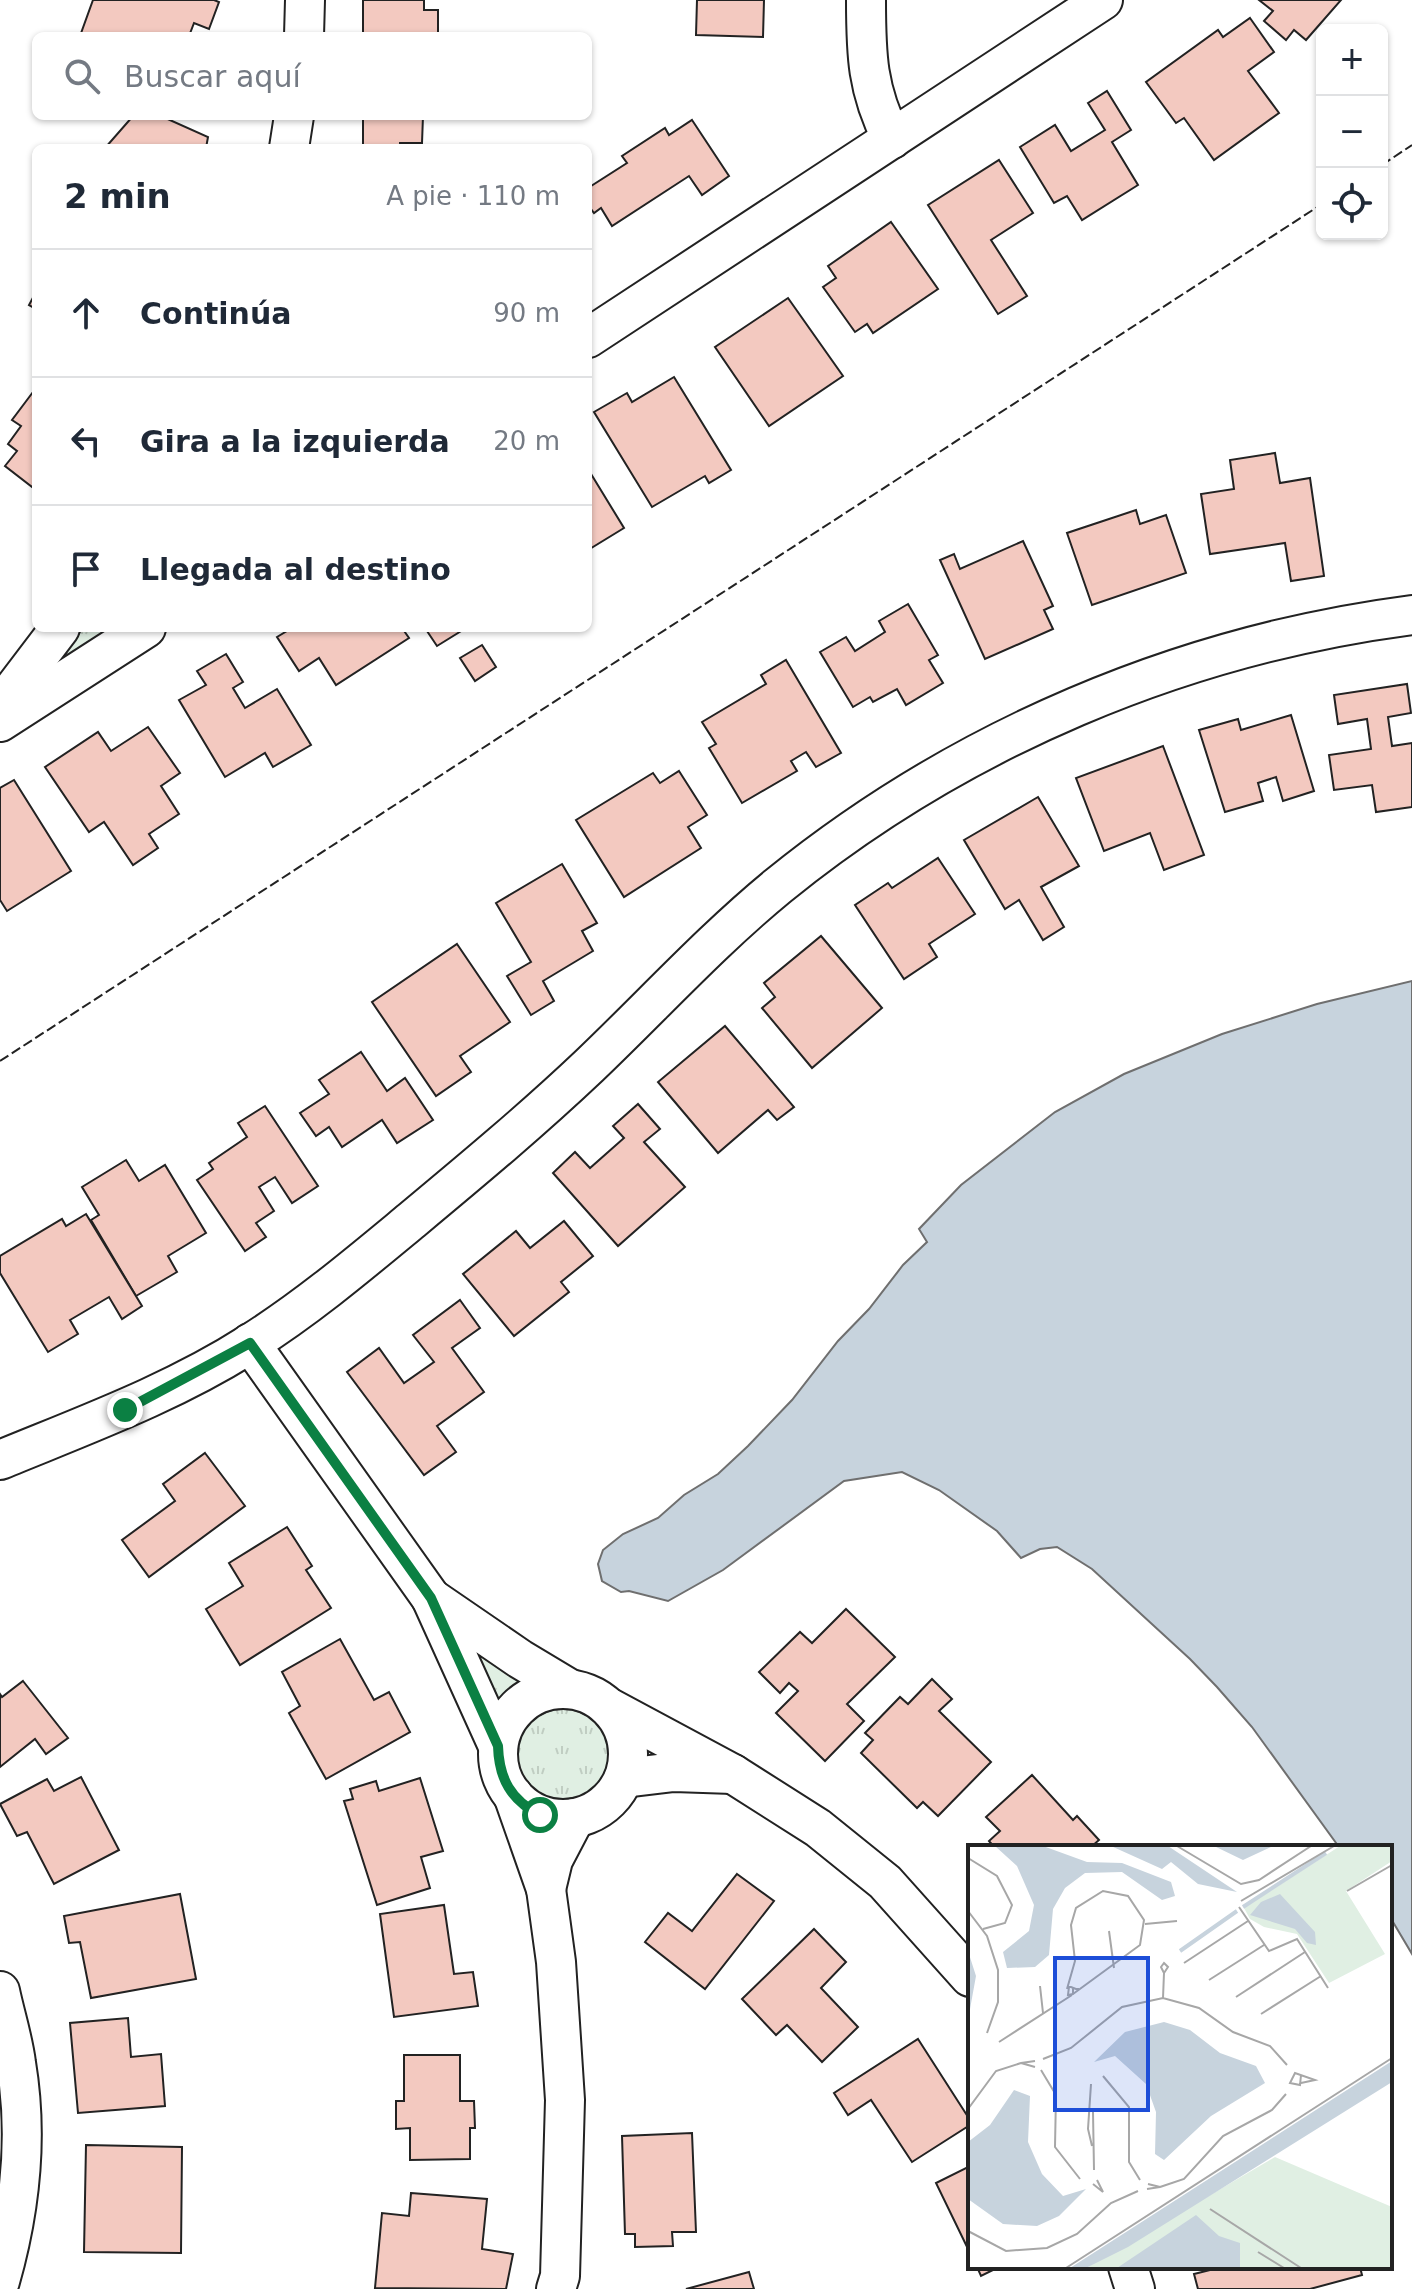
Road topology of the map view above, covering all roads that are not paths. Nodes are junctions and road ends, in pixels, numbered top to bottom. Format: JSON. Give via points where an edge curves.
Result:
{"nodes":[{"id":1,"x":305,"y":0,"type":"edge"},
{"id":2,"x":866,"y":0,"type":"edge"},
{"id":3,"x":1103,"y":0,"type":"edge"},
{"id":4,"x":304,"y":32,"type":"edge"},
{"id":5,"x":293,"y":120,"type":"edge"},
{"id":6,"x":892,"y":139,"type":"junction"},
{"id":7,"x":290,"y":144,"type":"edge"},
{"id":8,"x":592,"y":335,"type":"edge"},
{"id":9,"x":1412,"y":615,"type":"edge"},
{"id":10,"x":57,"y":632,"type":"edge"},
{"id":11,"x":140,"y":632,"type":"edge"},
{"id":12,"x":0,"y":707,"type":"edge"},
{"id":13,"x":0,"y":722,"type":"edge"},
{"id":14,"x":250,"y":1343,"type":"junction"},
{"id":15,"x":0,"y":1460,"type":"edge"},
{"id":16,"x":431,"y":1598,"type":"junction"},
{"id":17,"x":570,"y":1689,"type":"junction"},
{"id":18,"x":610,"y":1708,"type":"junction"},
{"id":19,"x":498,"y":1746,"type":"junction"},
{"id":20,"x":733,"y":1774,"type":"junction"},
{"id":21,"x":624,"y":1778,"type":"junction"},
{"id":22,"x":513,"y":1795,"type":"junction"},
{"id":23,"x":575,"y":1818,"type":"junction"},
{"id":24,"x":546,"y":1889,"type":"junction"},
{"id":25,"x":968,"y":1975,"type":"edge"},
{"id":26,"x":0,"y":1991,"type":"edge"},
{"id":27,"x":1129,"y":2269,"type":"edge"},
{"id":28,"x":0,"y":2281,"type":"edge"},
{"id":29,"x":560,"y":2285,"type":"edge"},
{"id":30,"x":1135,"y":2289,"type":"edge"}],
"edges":[{"from":1,"to":4,"type":"street"},
{"from":2,"to":6,"type":"street","via":[[869,78]]},
{"from":3,"to":6,"type":"street"},
{"from":5,"to":7,"type":"street"},
{"from":6,"to":8,"type":"street"},
{"from":9,"to":14,"type":"street","via":[[1244,647],[1117,690],[925,782],[841,837],[775,889],[498,1149],[355,1268]]},
{"from":10,"to":12,"type":"street"},
{"from":11,"to":13,"type":"street"},
{"from":14,"to":15,"type":"street","via":[[125,1410]]},
{"from":14,"to":16,"type":"street"},
{"from":16,"to":17,"type":"street"},
{"from":16,"to":19,"type":"street"},
{"from":17,"to":18,"type":"street","via":[[592,1695]]},
{"from":17,"to":19,"type":"street","via":[[531,1697],[504,1726]]},
{"from":18,"to":20,"type":"street"},
{"from":18,"to":21,"type":"street","via":[[628,1741]]},
{"from":19,"to":22,"type":"street","via":[[503,1780]]},
{"from":20,"to":21,"type":"street","via":[[674,1772]]},
{"from":20,"to":25,"type":"street","via":[[818,1828],[885,1882]]},
{"from":21,"to":23,"type":"street","via":[[595,1811]]},
{"from":22,"to":23,"type":"street","via":[[540,1815]]},
{"from":22,"to":24,"type":"street"},
{"from":23,"to":24,"type":"street","via":[[553,1860]]},
{"from":24,"to":29,"type":"street","via":[[565,2100]]},
{"from":26,"to":28,"type":"street","via":[[17,2063],[22,2132],[17,2197]]},
{"from":27,"to":30,"type":"street"}]}
